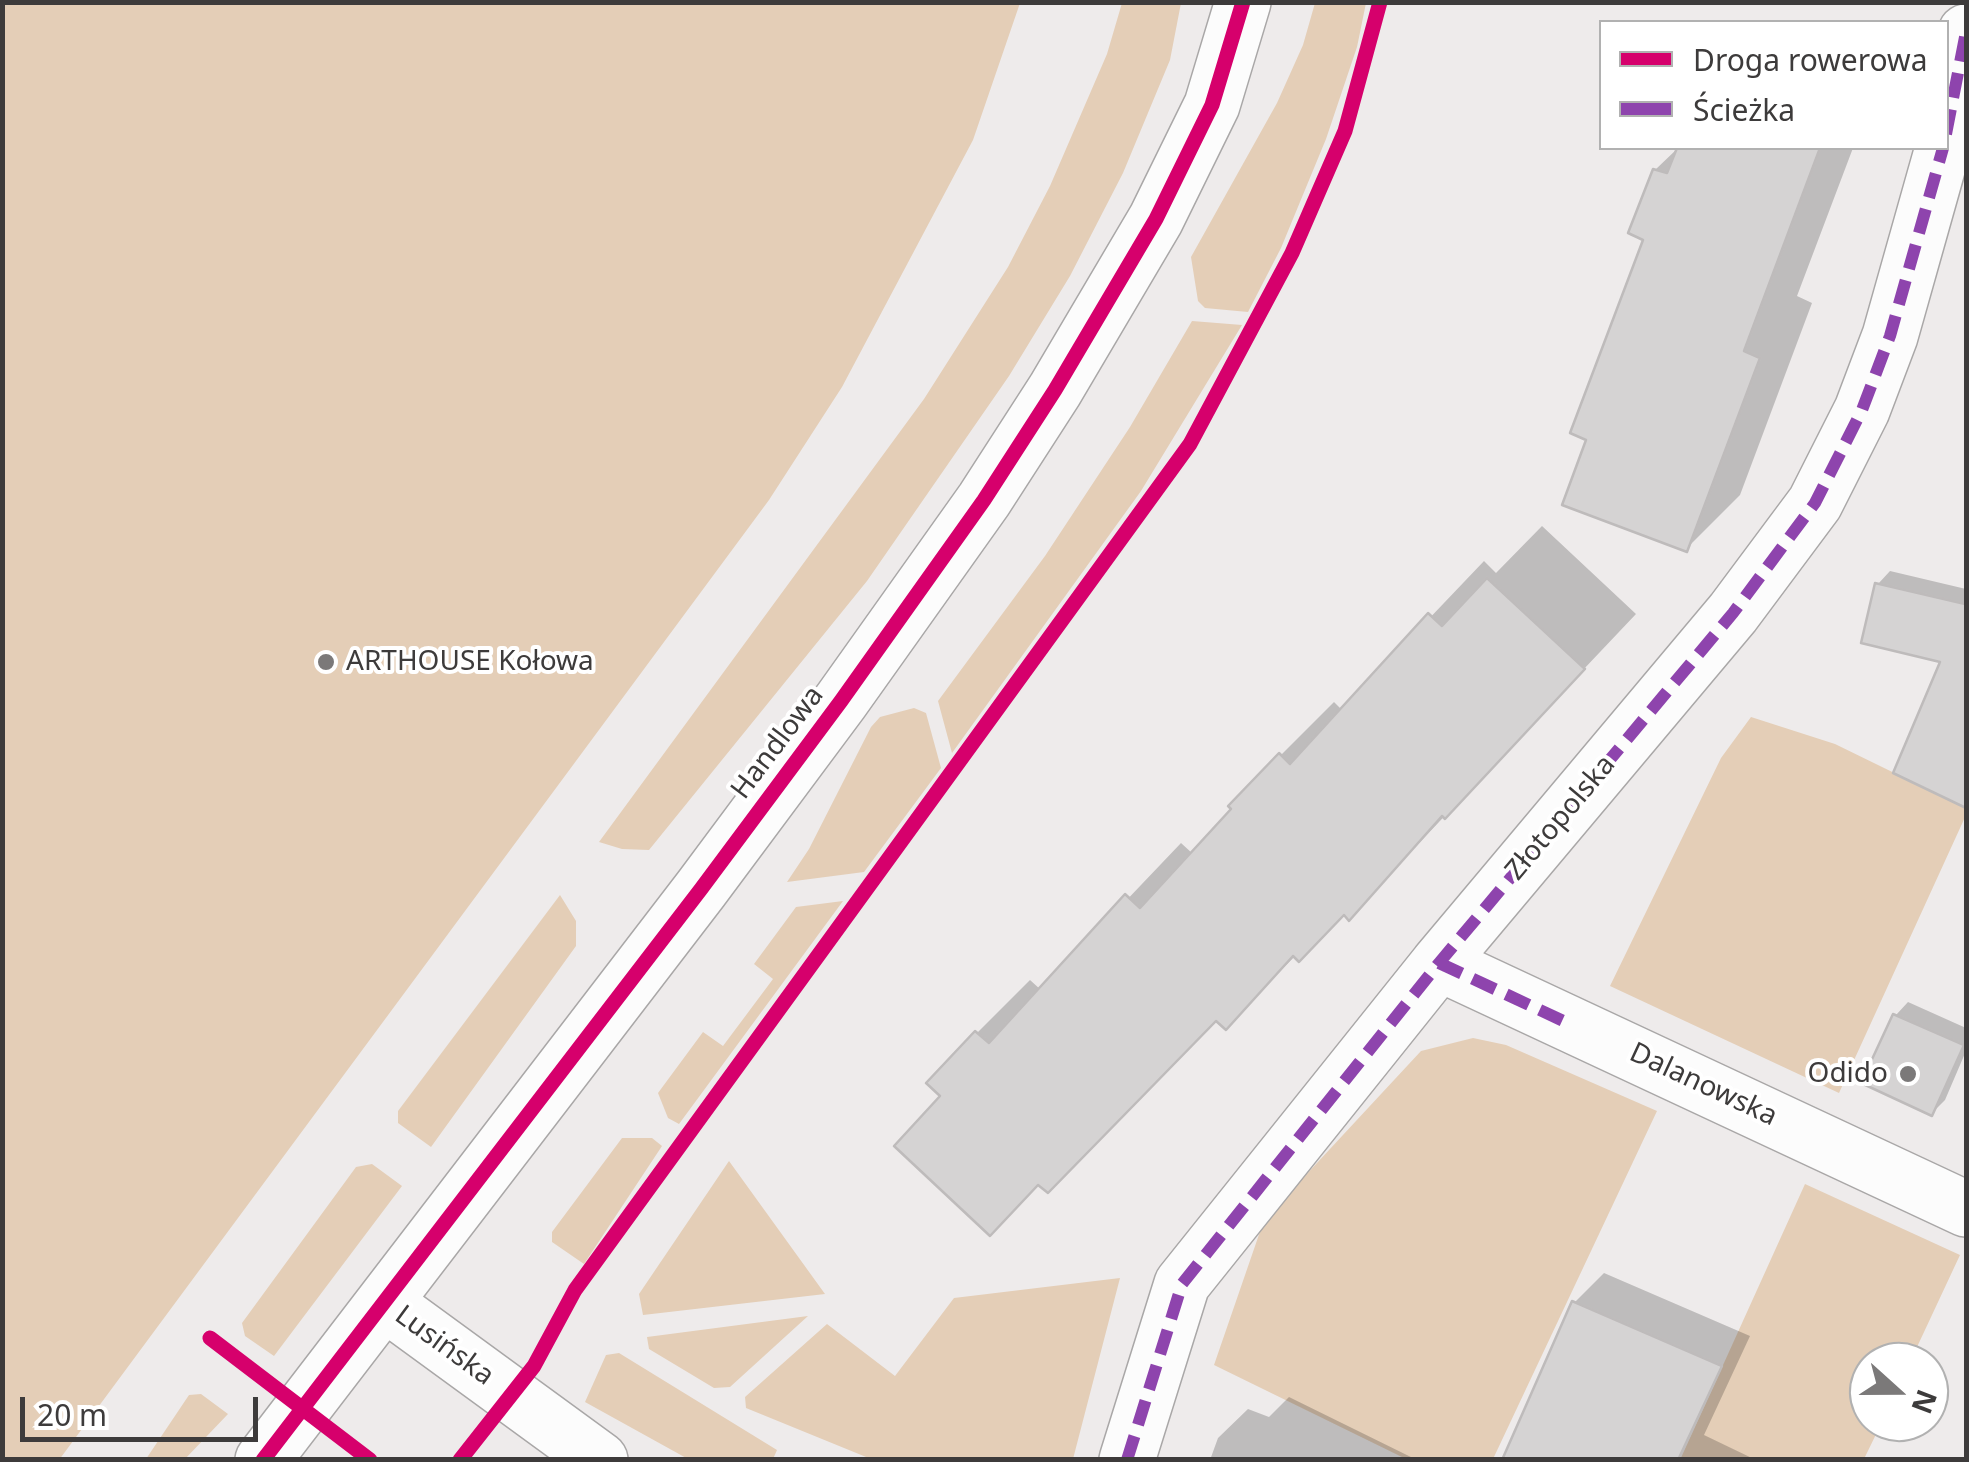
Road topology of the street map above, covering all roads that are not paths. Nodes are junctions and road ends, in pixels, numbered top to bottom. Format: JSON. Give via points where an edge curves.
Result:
{"nodes":[{"id":1,"x":1242,"y":2,"type":"edge"},
{"id":2,"x":1966,"y":32,"type":"edge"},
{"id":3,"x":1949,"y":119,"type":"edge"},
{"id":4,"x":1942,"y":150,"type":"edge"},
{"id":5,"x":1439,"y":963,"type":"junction"},
{"id":6,"x":1966,"y":1209,"type":"edge"},
{"id":7,"x":385,"y":1303,"type":"junction"},
{"id":8,"x":263,"y":1460,"type":"edge"},
{"id":9,"x":600,"y":1460,"type":"edge"},
{"id":10,"x":1127,"y":1460,"type":"edge"}],
"edges":[{"from":1,"to":7,"type":"street","name":"Handlowa","via":[[1212,106],[1156,219],[984,500],[806,748]]},
{"from":2,"to":3,"type":"street"},
{"from":4,"to":5,"type":"street","name":"Złotopolska","via":[[1890,336],[1815,504],[1733,613]]},
{"from":5,"to":6,"type":"street","name":"Dalanowska"},
{"from":5,"to":10,"type":"street","name":"Złotopolska","via":[[1182,1284]]},
{"from":7,"to":8,"type":"street","name":"Handlowa"},
{"from":7,"to":9,"type":"street","name":"Lusińska"}]}
